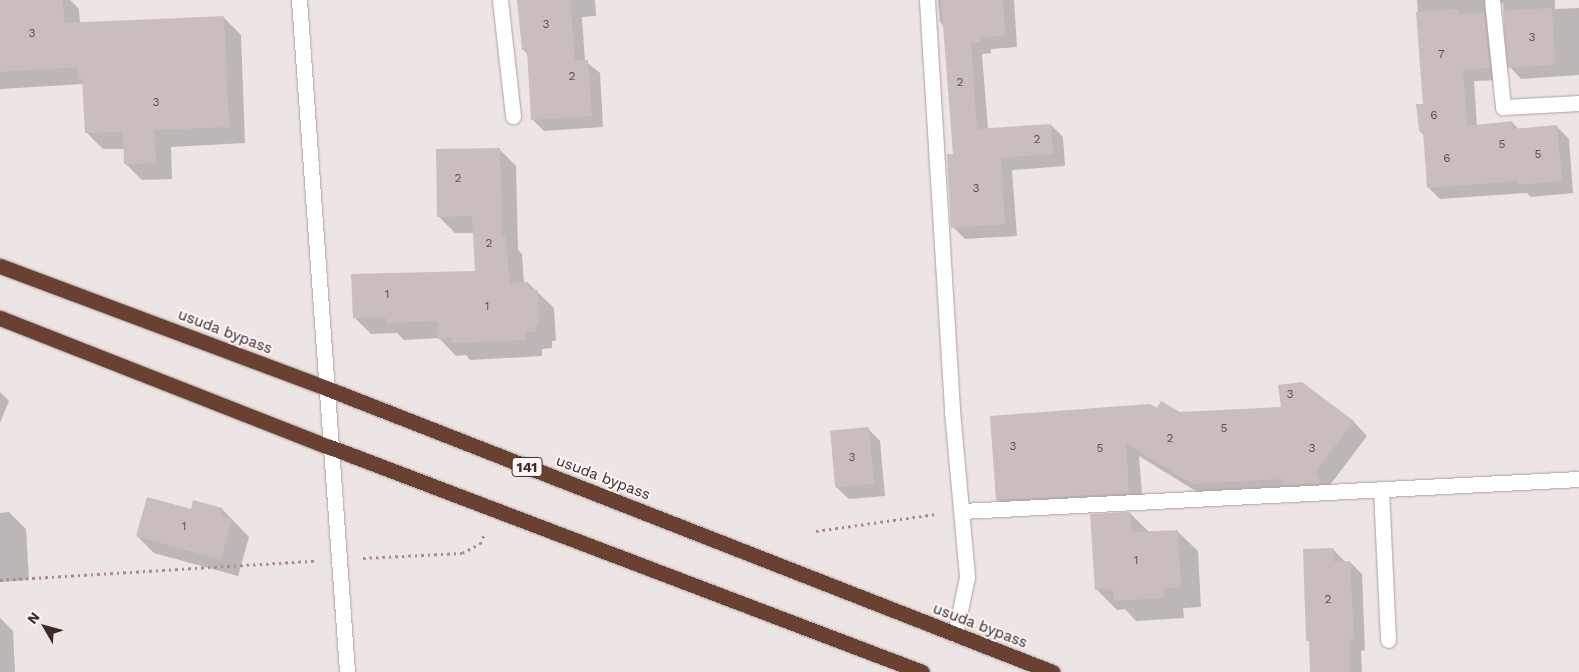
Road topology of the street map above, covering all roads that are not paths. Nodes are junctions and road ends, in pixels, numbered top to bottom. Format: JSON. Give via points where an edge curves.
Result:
{"nodes":[{"id":1,"x":299,"y":0,"type":"edge"},
{"id":2,"x":500,"y":0,"type":"edge"},
{"id":3,"x":927,"y":0,"type":"edge"},
{"id":4,"x":1492,"y":0,"type":"edge"},
{"id":5,"x":1579,"y":103,"type":"edge"},
{"id":6,"x":512,"y":116,"type":"dead end"},
{"id":7,"x":0,"y":266,"type":"edge"},
{"id":8,"x":0,"y":318,"type":"edge"},
{"id":9,"x":326,"y":388,"type":"junction"},
{"id":10,"x":330,"y":447,"type":"junction"},
{"id":11,"x":1579,"y":480,"type":"edge"},
{"id":12,"x":1381,"y":490,"type":"junction"},
{"id":13,"x":962,"y":511,"type":"junction"},
{"id":14,"x":955,"y":635,"type":"junction"},
{"id":15,"x":1388,"y":640,"type":"dead end"},
{"id":16,"x":347,"y":672,"type":"edge"},
{"id":17,"x":922,"y":672,"type":"edge"},
{"id":18,"x":1052,"y":672,"type":"edge"}],
"edges":[{"from":1,"to":9,"type":"street"},
{"from":2,"to":6,"type":"street"},
{"from":3,"to":13,"type":"street","via":[[952,411]]},
{"from":4,"to":5,"type":"street","via":[[1503,107]]},
{"from":7,"to":9,"type":"highway","name":"usuda bypass","number":"141"},
{"from":8,"to":10,"type":"highway"},
{"from":9,"to":10,"type":"street"},
{"from":9,"to":14,"type":"highway","name":"usuda bypass","number":"141"},
{"from":10,"to":16,"type":"street"},
{"from":10,"to":17,"type":"highway"},
{"from":11,"to":12,"type":"street"},
{"from":12,"to":13,"type":"street"},
{"from":12,"to":15,"type":"street"},
{"from":13,"to":14,"type":"street","via":[[967,577]]},
{"from":14,"to":18,"type":"highway","name":"usuda bypass","number":"141"}]}
